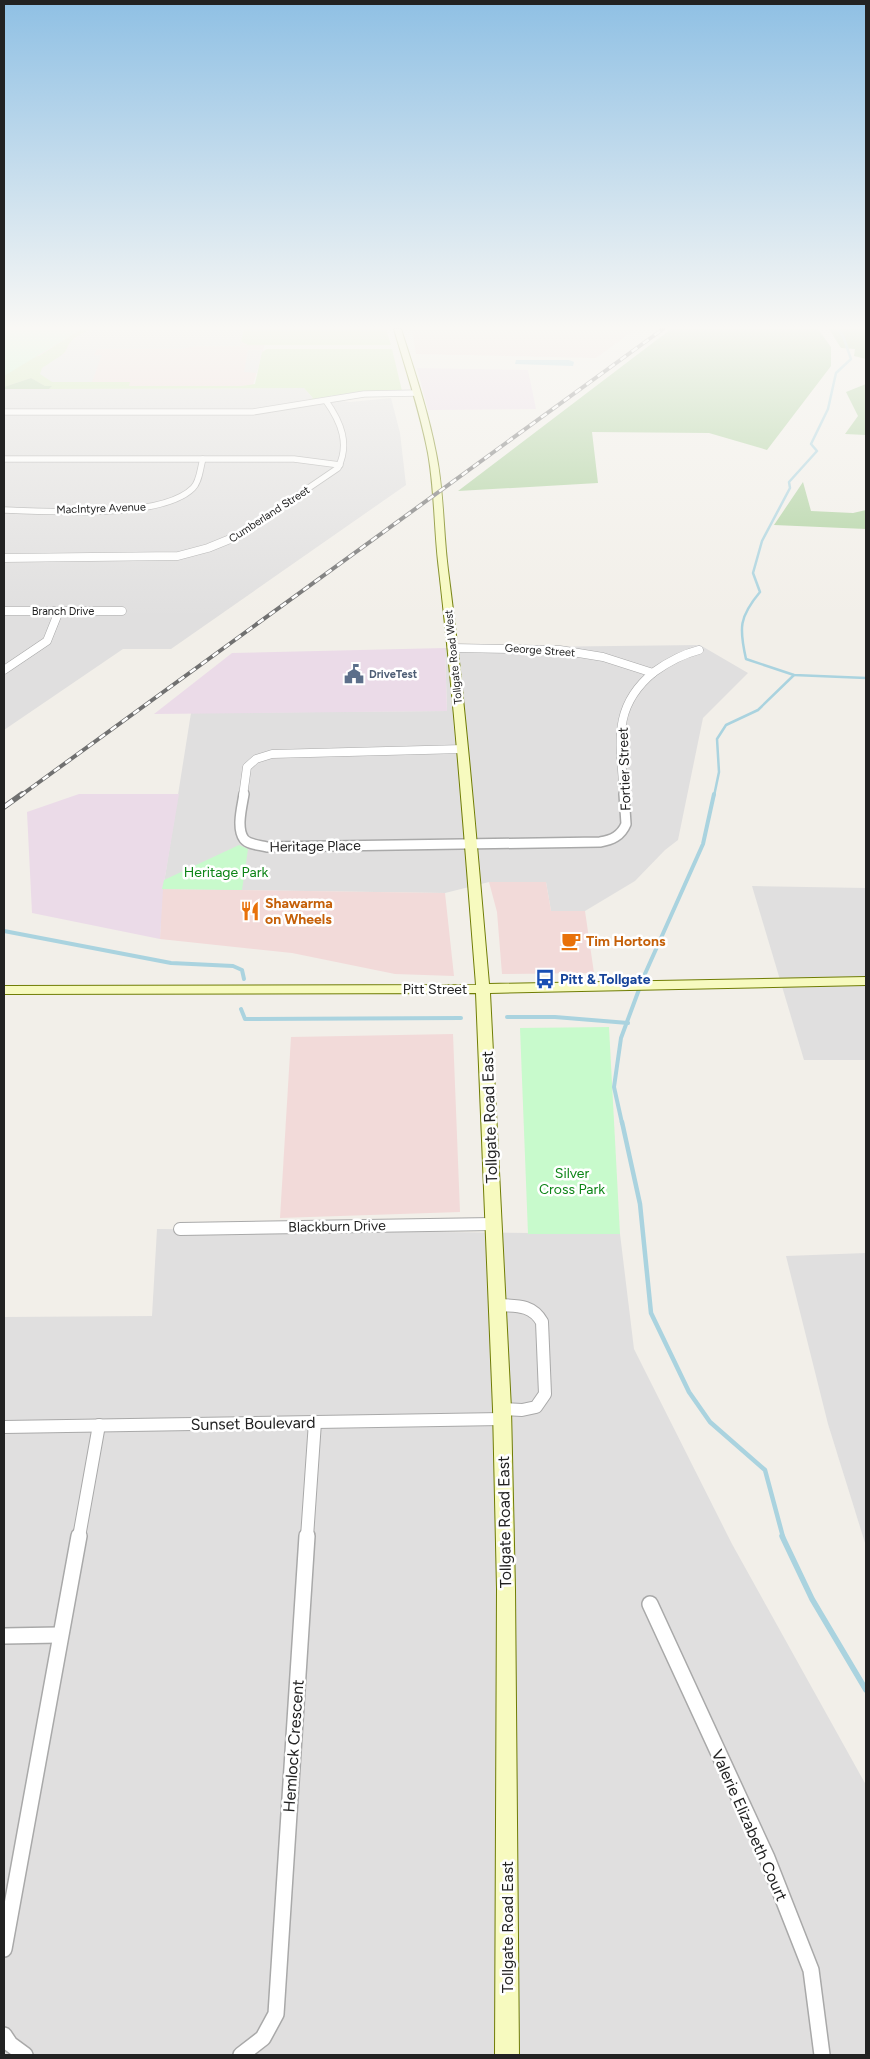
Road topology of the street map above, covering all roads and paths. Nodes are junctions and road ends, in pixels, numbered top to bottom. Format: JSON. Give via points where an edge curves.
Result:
{"nodes":[{"id":1,"x":342,"y":425,"type":"edge"},
{"id":2,"x":425,"y":425,"type":"edge"},
{"id":3,"x":4,"y":459,"type":"edge"},
{"id":4,"x":203,"y":459,"type":"junction"},
{"id":5,"x":340,"y":465,"type":"junction"},
{"id":6,"x":4,"y":510,"type":"edge"},
{"id":7,"x":4,"y":558,"type":"edge"},
{"id":8,"x":4,"y":611,"type":"edge"},
{"id":9,"x":59,"y":611,"type":"junction"},
{"id":10,"x":122,"y":611,"type":"dead end"},
{"id":11,"x":453,"y":648,"type":"junction"},
{"id":12,"x":699,"y":650,"type":"dead end"},
{"id":13,"x":4,"y":670,"type":"edge"},
{"id":14,"x":653,"y":673,"type":"junction"},
{"id":15,"x":463,"y":749,"type":"junction"},
{"id":16,"x":471,"y":844,"type":"junction"},
{"id":17,"x":866,"y":982,"type":"edge"},
{"id":18,"x":483,"y":988,"type":"junction"},
{"id":19,"x":4,"y":990,"type":"edge"},
{"id":20,"x":493,"y":1224,"type":"junction"},
{"id":21,"x":180,"y":1229,"type":"dead end"},
{"id":22,"x":497,"y":1305,"type":"junction"},
{"id":23,"x":502,"y":1414,"type":"junction"},
{"id":24,"x":315,"y":1422,"type":"junction"},
{"id":25,"x":99,"y":1425,"type":"junction"},
{"id":26,"x":4,"y":1427,"type":"edge"},
{"id":27,"x":650,"y":1604,"type":"dead end"},
{"id":28,"x":59,"y":1635,"type":"junction"},
{"id":29,"x":4,"y":1636,"type":"edge"},
{"id":30,"x":4,"y":1949,"type":"edge"},
{"id":31,"x":4,"y":2035,"type":"edge"},
{"id":32,"x":25,"y":2055,"type":"edge"},
{"id":33,"x":241,"y":2055,"type":"edge"},
{"id":34,"x":507,"y":2055,"type":"edge"},
{"id":35,"x":822,"y":2055,"type":"edge"}],
"edges":[{"from":1,"to":5,"type":"street","via":[[344,457]]},
{"from":2,"to":11,"type":"street","name":"Tollgate Road West","via":[[438,492],[439,532]]},
{"from":3,"to":4,"type":"street"},
{"from":4,"to":5,"type":"street","via":[[294,459]]},
{"from":4,"to":6,"type":"street","name":"MacIntyre Avenue","via":[[196,484],[171,502],[132,510]]},
{"from":5,"to":7,"type":"street","name":"Cumberland Street","via":[[238,536],[200,552],[128,558]]},
{"from":8,"to":9,"type":"street","name":"Branch Drive"},
{"from":9,"to":10,"type":"street","name":"Branch Drive"},
{"from":9,"to":13,"type":"street","via":[[47,640]]},
{"from":11,"to":14,"type":"street","name":"George Street","via":[[560,650],[603,658]]},
{"from":11,"to":15,"type":"street","name":"Tollgate Road West"},
{"from":12,"to":14,"type":"street","name":"Fortier Street","via":[[687,652]]},
{"from":14,"to":16,"type":"street","name":"Fortier Street","via":[[634,692],[622,720],[626,824],[619,834],[595,843]]},
{"from":15,"to":16,"type":"street","name":"Tollgate Road West"},
{"from":15,"to":16,"type":"street","name":"Heritage Place","via":[[300,752],[263,756],[251,762],[246,771],[240,828],[250,843],[267,848]]},
{"from":16,"to":18,"type":"street","name":"Tollgate Road West"},
{"from":17,"to":18,"type":"street","name":"Pitt Street"},
{"from":18,"to":19,"type":"street","name":"Pitt Street"},
{"from":18,"to":20,"type":"street","name":"Tollgate Road East"},
{"from":20,"to":21,"type":"street","name":"Blackburn Drive"},
{"from":20,"to":22,"type":"street","name":"Tollgate Road East"},
{"from":22,"to":23,"type":"street","name":"Tollgate Road East"},
{"from":22,"to":23,"type":"street","name":"Sunset Boulevard","via":[[532,1308],[542,1322],[545,1394],[536,1407]]},
{"from":23,"to":24,"type":"street","name":"Sunset Boulevard"},
{"from":23,"to":34,"type":"street","name":"Tollgate Road East","via":[[506,1589]]},
{"from":24,"to":25,"type":"street","name":"Sunset Boulevard"},
{"from":24,"to":33,"type":"street","name":"Hemlock Crescent","via":[[276,2014],[261,2041]]},
{"from":25,"to":26,"type":"street","name":"Sunset Boulevard"},
{"from":25,"to":28,"type":"street"},
{"from":27,"to":35,"type":"street","name":"Valerie Elizabeth Court","via":[[767,1858],[811,1970]]},
{"from":28,"to":29,"type":"street"},
{"from":28,"to":30,"type":"street"},
{"from":31,"to":32,"type":"street"}]}
